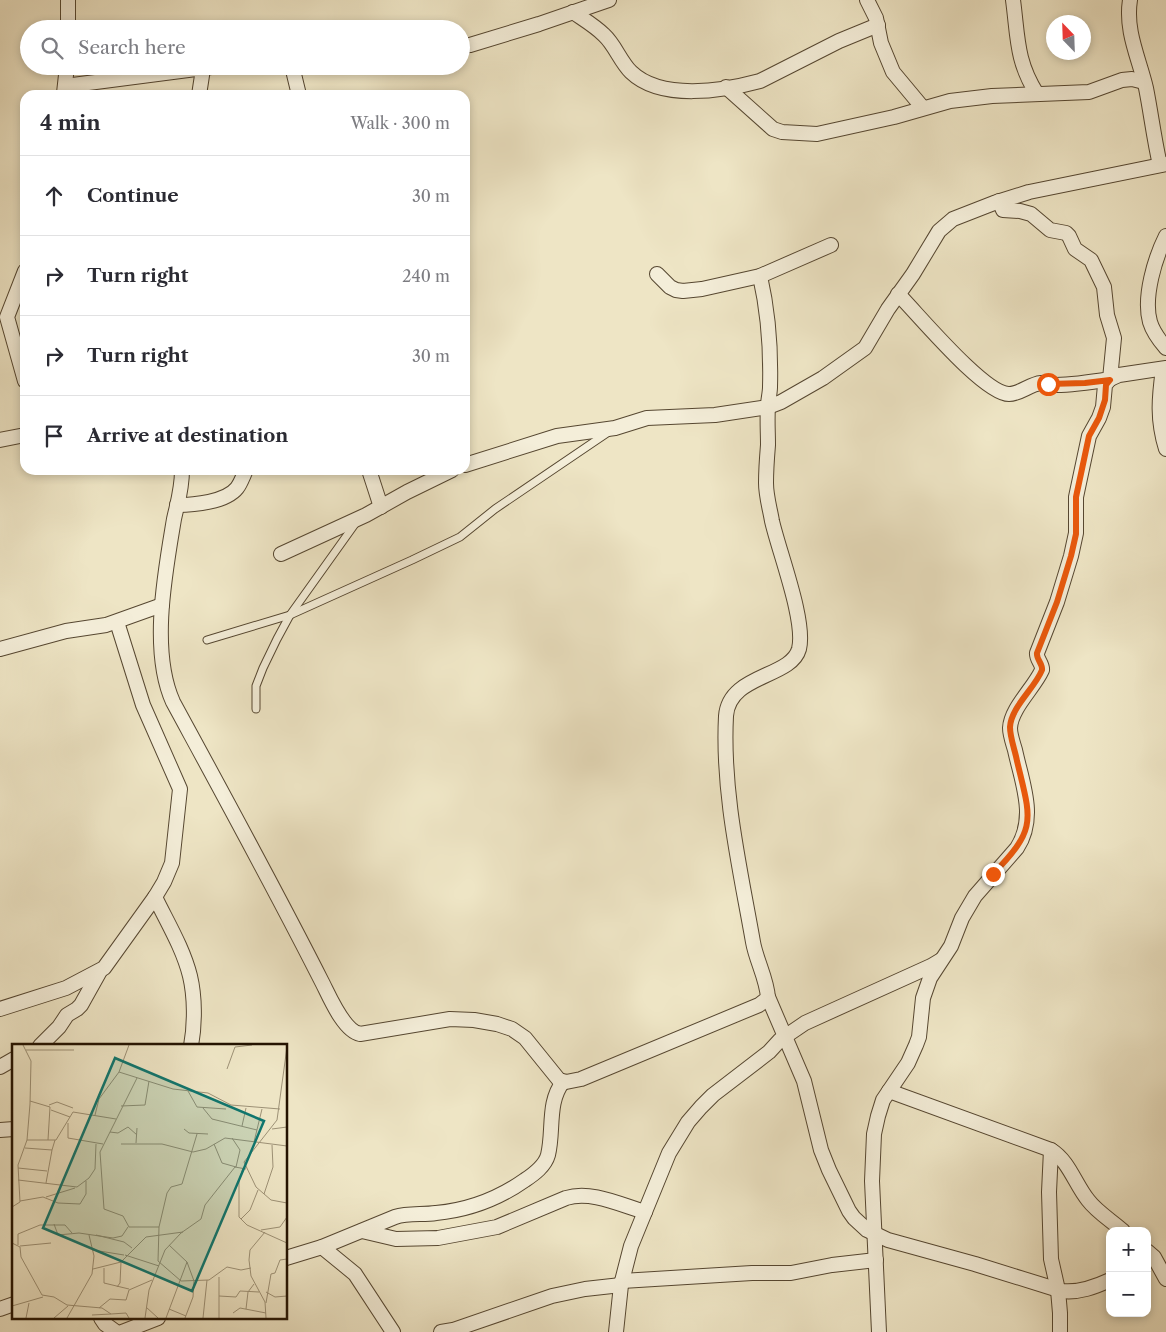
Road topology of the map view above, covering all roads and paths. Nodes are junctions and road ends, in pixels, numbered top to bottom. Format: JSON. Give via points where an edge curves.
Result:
{"nodes":[{"id":1,"x":68,"y":0,"type":"edge"},
{"id":2,"x":607,"y":0,"type":"edge"},
{"id":3,"x":867,"y":0,"type":"edge"},
{"id":4,"x":1013,"y":0,"type":"edge"},
{"id":5,"x":1130,"y":0,"type":"edge"},
{"id":6,"x":573,"y":12,"type":"junction"},
{"id":7,"x":68,"y":20,"type":"edge"},
{"id":8,"x":878,"y":25,"type":"junction"},
{"id":9,"x":470,"y":45,"type":"edge"},
{"id":10,"x":66,"y":75,"type":"edge"},
{"id":11,"x":164,"y":75,"type":"edge"},
{"id":12,"x":202,"y":75,"type":"edge"},
{"id":13,"x":294,"y":75,"type":"edge"},
{"id":14,"x":1144,"y":82,"type":"junction"},
{"id":15,"x":726,"y":87,"type":"junction"},
{"id":16,"x":65,"y":90,"type":"edge"},
{"id":17,"x":200,"y":90,"type":"edge"},
{"id":18,"x":298,"y":90,"type":"edge"},
{"id":19,"x":1037,"y":94,"type":"junction"},
{"id":20,"x":923,"y":108,"type":"junction"},
{"id":21,"x":1163,"y":164,"type":"edge"},
{"id":22,"x":999,"y":201,"type":"junction"},
{"id":23,"x":1166,"y":236,"type":"edge"},
{"id":24,"x":832,"y":245,"type":"dead end"},
{"id":25,"x":657,"y":274,"type":"dead end"},
{"id":26,"x":760,"y":276,"type":"junction"},
{"id":27,"x":20,"y":284,"type":"edge"},
{"id":28,"x":898,"y":294,"type":"junction"},
{"id":29,"x":1166,"y":348,"type":"edge"},
{"id":30,"x":20,"y":363,"type":"edge"},
{"id":31,"x":1164,"y":368,"type":"edge"},
{"id":32,"x":1110,"y":380,"type":"junction"},
{"id":33,"x":768,"y":407,"type":"junction"},
{"id":34,"x":615,"y":428,"type":"junction"},
{"id":35,"x":20,"y":436,"type":"edge"},
{"id":36,"x":0,"y":440,"type":"edge"},
{"id":37,"x":1166,"y":449,"type":"edge"},
{"id":38,"x":470,"y":463,"type":"edge"},
{"id":39,"x":182,"y":475,"type":"edge"},
{"id":40,"x":244,"y":475,"type":"edge"},
{"id":41,"x":371,"y":475,"type":"edge"},
{"id":42,"x":442,"y":475,"type":"edge"},
{"id":43,"x":177,"y":504,"type":"junction"},
{"id":44,"x":381,"y":507,"type":"junction"},
{"id":45,"x":358,"y":519,"type":"junction"},
{"id":46,"x":281,"y":554,"type":"dead end"},
{"id":47,"x":162,"y":605,"type":"junction"},
{"id":48,"x":290,"y":615,"type":"junction"},
{"id":49,"x":117,"y":622,"type":"junction"},
{"id":50,"x":207,"y":640,"type":"dead end"},
{"id":51,"x":0,"y":649,"type":"edge"},
{"id":52,"x":256,"y":709,"type":"dead end"},
{"id":53,"x":155,"y":897,"type":"junction"},
{"id":54,"x":941,"y":960,"type":"junction"},
{"id":55,"x":101,"y":970,"type":"junction"},
{"id":56,"x":768,"y":997,"type":"junction"},
{"id":57,"x":0,"y":1009,"type":"edge"},
{"id":58,"x":785,"y":1036,"type":"junction"},
{"id":59,"x":42,"y":1044,"type":"edge"},
{"id":60,"x":191,"y":1044,"type":"edge"},
{"id":61,"x":12,"y":1060,"type":"edge"},
{"id":62,"x":0,"y":1067,"type":"edge"},
{"id":63,"x":563,"y":1082,"type":"junction"},
{"id":64,"x":889,"y":1090,"type":"junction"},
{"id":65,"x":1051,"y":1150,"type":"junction"},
{"id":66,"x":645,"y":1212,"type":"junction"},
{"id":67,"x":1118,"y":1227,"type":"edge"},
{"id":68,"x":362,"y":1230,"type":"junction"},
{"id":69,"x":875,"y":1235,"type":"junction"},
{"id":70,"x":322,"y":1247,"type":"junction"},
{"id":71,"x":1154,"y":1255,"type":"edge"},
{"id":72,"x":288,"y":1257,"type":"edge"},
{"id":73,"x":876,"y":1260,"type":"junction"},
{"id":74,"x":1166,"y":1279,"type":"edge"},
{"id":75,"x":1106,"y":1282,"type":"edge"},
{"id":76,"x":622,"y":1283,"type":"junction"},
{"id":77,"x":1058,"y":1290,"type":"junction"},
{"id":78,"x":12,"y":1305,"type":"edge"},
{"id":79,"x":0,"y":1309,"type":"edge"},
{"id":80,"x":102,"y":1320,"type":"edge"},
{"id":81,"x":153,"y":1320,"type":"edge"},
{"id":82,"x":116,"y":1332,"type":"edge"},
{"id":83,"x":122,"y":1332,"type":"edge"},
{"id":84,"x":393,"y":1332,"type":"edge"},
{"id":85,"x":441,"y":1332,"type":"edge"},
{"id":86,"x":616,"y":1332,"type":"edge"},
{"id":87,"x":879,"y":1332,"type":"edge"},
{"id":88,"x":1060,"y":1332,"type":"edge"}],
"edges":[{"from":1,"to":7,"type":"street"},
{"from":2,"to":6,"type":"street"},
{"from":3,"to":8,"type":"street"},
{"from":4,"to":19,"type":"street","via":[[1024,72]]},
{"from":5,"to":14,"type":"street","via":[[1130,34]]},
{"from":6,"to":9,"type":"street"},
{"from":6,"to":15,"type":"street","via":[[604,35],[626,66],[645,82],[684,91]]},
{"from":8,"to":15,"type":"street","via":[[760,81]]},
{"from":8,"to":20,"type":"street","via":[[881,43],[893,72]]},
{"from":10,"to":16,"type":"street"},
{"from":11,"to":16,"type":"street"},
{"from":12,"to":17,"type":"street"},
{"from":13,"to":18,"type":"street"},
{"from":14,"to":19,"type":"street","via":[[1126,80],[1092,92]]},
{"from":14,"to":21,"type":"street"},
{"from":15,"to":20,"type":"street","via":[[770,127],[797,134],[827,133]]},
{"from":19,"to":20,"type":"street","via":[[950,101]]},
{"from":21,"to":22,"type":"street"},
{"from":22,"to":28,"type":"street","via":[[948,222]]},
{"from":22,"to":32,"type":"street","via":[[1003,210],[1031,214],[1050,230],[1066,233],[1074,250],[1091,260],[1104,287],[1114,338]]},
{"from":23,"to":29,"type":"street","via":[[1150,284],[1148,311],[1152,327]]},
{"from":24,"to":26,"type":"street"},
{"from":25,"to":26,"type":"street","via":[[670,287],[683,291]]},
{"from":26,"to":33,"type":"street","via":[[770,354]]},
{"from":27,"to":30,"type":"street","via":[[7,317]]},
{"from":28,"to":32,"type":"street","via":[[958,360],[1005,394],[1014,394],[1041,382],[1056,385]]},
{"from":28,"to":33,"type":"street","via":[[865,348],[823,378]]},
{"from":31,"to":32,"type":"street","via":[[1119,375]]},
{"from":31,"to":37,"type":"street","via":[[1159,419]]},
{"from":32,"to":54,"type":"street","via":[[1099,418],[1089,436],[1076,497],[1076,534],[1071,556],[1037,653],[1042,670],[1015,712],[1010,726],[1027,803],[1027,826],[1017,848],[975,896]]},
{"from":33,"to":34,"type":"street","via":[[715,415],[647,418]]},
{"from":33,"to":56,"type":"street","via":[[766,486],[772,523],[796,607],[799,645],[789,662],[732,698],[726,714],[726,749],[739,867]]},
{"from":34,"to":38,"type":"street","via":[[557,436]]},
{"from":34,"to":48,"type":"lane","via":[[460,537]]},
{"from":35,"to":36,"type":"street"},
{"from":39,"to":43,"type":"street"},
{"from":40,"to":43,"type":"street","via":[[233,492],[196,505]]},
{"from":41,"to":44,"type":"street"},
{"from":42,"to":44,"type":"street"},
{"from":43,"to":47,"type":"street"},
{"from":44,"to":45,"type":"street"},
{"from":45,"to":46,"type":"street"},
{"from":45,"to":48,"type":"lane"},
{"from":47,"to":49,"type":"street"},
{"from":47,"to":63,"type":"street","via":[[163,670],[170,695],[288,913],[333,1004],[351,1031],[365,1034],[450,1019],[497,1024],[525,1038]]},
{"from":48,"to":50,"type":"lane"},
{"from":48,"to":52,"type":"lane","via":[[256,686]]},
{"from":49,"to":51,"type":"street","via":[[66,631]]},
{"from":49,"to":53,"type":"street","via":[[143,705],[180,789],[172,862]]},
{"from":53,"to":55,"type":"street"},
{"from":53,"to":60,"type":"street","via":[[190,975]]},
{"from":54,"to":58,"type":"street","via":[[814,1018]]},
{"from":54,"to":64,"type":"street","via":[[924,992],[920,1037],[908,1063]]},
{"from":55,"to":57,"type":"street","via":[[66,988]]},
{"from":55,"to":59,"type":"street","via":[[81,1005],[67,1015]]},
{"from":56,"to":58,"type":"street"},
{"from":56,"to":63,"type":"street","via":[[758,1005],[581,1079]]},
{"from":58,"to":66,"type":"street","via":[[713,1094],[688,1122],[669,1153]]},
{"from":58,"to":69,"type":"street","via":[[804,1081],[828,1170],[849,1211],[861,1226]]},
{"from":61,"to":62,"type":"street"},
{"from":63,"to":68,"type":"street","via":[[553,1102],[546,1160],[528,1178],[478,1205],[447,1212],[399,1216]]},
{"from":64,"to":65,"type":"street"},
{"from":64,"to":69,"type":"street","via":[[880,1108],[874,1134]]},
{"from":65,"to":67,"type":"street","via":[[1059,1155],[1087,1199]]},
{"from":65,"to":77,"type":"street","via":[[1051,1258]]},
{"from":66,"to":68,"type":"street","via":[[576,1195],[497,1227],[438,1238],[396,1239]]},
{"from":66,"to":76,"type":"street"},
{"from":68,"to":70,"type":"street"},
{"from":69,"to":73,"type":"street"},
{"from":69,"to":77,"type":"street"},
{"from":70,"to":72,"type":"street"},
{"from":70,"to":84,"type":"street","via":[[355,1274]]},
{"from":71,"to":74,"type":"street"},
{"from":73,"to":76,"type":"street","via":[[832,1264],[791,1273]]},
{"from":73,"to":87,"type":"street"},
{"from":75,"to":77,"type":"street","via":[[1076,1291]]},
{"from":76,"to":85,"type":"street","via":[[552,1296]]},
{"from":76,"to":86,"type":"street"},
{"from":77,"to":88,"type":"street"},
{"from":78,"to":79,"type":"street"},
{"from":80,"to":82,"type":"street"},
{"from":81,"to":83,"type":"street"}]}
